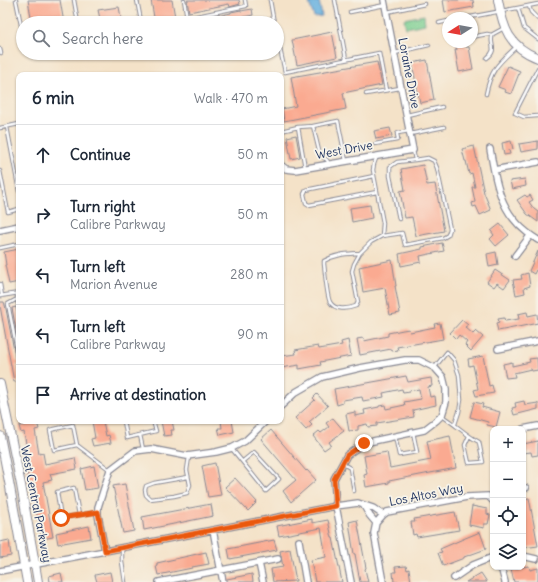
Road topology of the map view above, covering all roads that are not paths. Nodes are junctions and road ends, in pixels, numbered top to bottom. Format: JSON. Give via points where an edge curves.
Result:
{"nodes":[{"id":1,"x":16,"y":0,"type":"edge"},
{"id":2,"x":74,"y":0,"type":"edge"},
{"id":3,"x":137,"y":0,"type":"edge"},
{"id":4,"x":184,"y":0,"type":"edge"},
{"id":5,"x":245,"y":0,"type":"edge"},
{"id":6,"x":270,"y":0,"type":"edge"},
{"id":7,"x":334,"y":0,"type":"edge"},
{"id":8,"x":498,"y":0,"type":"edge"},
{"id":9,"x":385,"y":2,"type":"edge"},
{"id":10,"x":425,"y":4,"type":"dead end"},
{"id":11,"x":538,"y":4,"type":"edge"},
{"id":12,"x":528,"y":6,"type":"junction"},
{"id":13,"x":518,"y":8,"type":"junction"},
{"id":14,"x":500,"y":11,"type":"junction"},
{"id":15,"x":350,"y":12,"type":"dead end"},
{"id":16,"x":386,"y":12,"type":"junction"},
{"id":17,"x":478,"y":15,"type":"edge"},
{"id":18,"x":19,"y":16,"type":"edge"},
{"id":19,"x":77,"y":16,"type":"edge"},
{"id":20,"x":140,"y":16,"type":"edge"},
{"id":21,"x":187,"y":16,"type":"edge"},
{"id":22,"x":197,"y":16,"type":"edge"},
{"id":23,"x":273,"y":16,"type":"edge"},
{"id":24,"x":538,"y":19,"type":"edge"},
{"id":25,"x":442,"y":22,"type":"edge"},
{"id":26,"x":439,"y":23,"type":"dead end"},
{"id":27,"x":505,"y":27,"type":"junction"},
{"id":28,"x":492,"y":35,"type":"junction"},
{"id":29,"x":478,"y":36,"type":"edge"},
{"id":30,"x":538,"y":39,"type":"edge"},
{"id":31,"x":429,"y":45,"type":"dead end"},
{"id":32,"x":518,"y":46,"type":"junction"},
{"id":33,"x":394,"y":53,"type":"junction"},
{"id":34,"x":487,"y":58,"type":"dead end"},
{"id":35,"x":538,"y":58,"type":"edge"},
{"id":36,"x":346,"y":59,"type":"junction"},
{"id":37,"x":282,"y":60,"type":"edge"},
{"id":38,"x":538,"y":68,"type":"edge"},
{"id":39,"x":401,"y":88,"type":"junction"},
{"id":40,"x":386,"y":90,"type":"junction"},
{"id":41,"x":366,"y":94,"type":"dead end"},
{"id":42,"x":486,"y":94,"type":"dead end"},
{"id":43,"x":442,"y":107,"type":"dead end"},
{"id":44,"x":406,"y":115,"type":"junction"},
{"id":45,"x":538,"y":116,"type":"edge"},
{"id":46,"x":16,"y":125,"type":"edge"},
{"id":47,"x":313,"y":126,"type":"junction"},
{"id":48,"x":7,"y":127,"type":"junction"},
{"id":49,"x":298,"y":127,"type":"junction"},
{"id":50,"x":444,"y":127,"type":"dead end"},
{"id":51,"x":0,"y":128,"type":"edge"},
{"id":52,"x":284,"y":130,"type":"edge"},
{"id":53,"x":409,"y":132,"type":"junction"},
{"id":54,"x":375,"y":144,"type":"dead end"},
{"id":55,"x":490,"y":149,"type":"dead end"},
{"id":56,"x":413,"y":150,"type":"junction"},
{"id":57,"x":377,"y":156,"type":"junction"},
{"id":58,"x":415,"y":160,"type":"junction"},
{"id":59,"x":346,"y":161,"type":"junction"},
{"id":60,"x":538,"y":162,"type":"edge"},
{"id":61,"x":329,"y":164,"type":"junction"},
{"id":62,"x":284,"y":167,"type":"edge"},
{"id":63,"x":306,"y":168,"type":"junction"},
{"id":64,"x":494,"y":170,"type":"junction"},
{"id":65,"x":0,"y":171,"type":"edge"},
{"id":66,"x":16,"y":175,"type":"edge"},
{"id":67,"x":374,"y":176,"type":"junction"},
{"id":68,"x":377,"y":192,"type":"junction"},
{"id":69,"x":16,"y":210,"type":"edge"},
{"id":70,"x":399,"y":219,"type":"dead end"},
{"id":71,"x":16,"y":227,"type":"edge"},
{"id":72,"x":0,"y":230,"type":"edge"},
{"id":73,"x":382,"y":236,"type":"junction"},
{"id":74,"x":530,"y":236,"type":"junction"},
{"id":75,"x":538,"y":240,"type":"edge"},
{"id":76,"x":16,"y":245,"type":"edge"},
{"id":77,"x":0,"y":248,"type":"edge"},
{"id":78,"x":360,"y":253,"type":"junction"},
{"id":79,"x":515,"y":256,"type":"dead end"},
{"id":80,"x":0,"y":284,"type":"edge"},
{"id":81,"x":16,"y":293,"type":"edge"},
{"id":82,"x":1,"y":296,"type":"edge"},
{"id":83,"x":16,"y":300,"type":"edge"},
{"id":84,"x":538,"y":342,"type":"edge"},
{"id":85,"x":16,"y":345,"type":"edge"},
{"id":86,"x":498,"y":349,"type":"dead end"},
{"id":87,"x":435,"y":368,"type":"junction"},
{"id":88,"x":0,"y":384,"type":"edge"},
{"id":89,"x":2,"y":401,"type":"edge"},
{"id":90,"x":284,"y":402,"type":"edge"},
{"id":91,"x":442,"y":415,"type":"junction"},
{"id":92,"x":125,"y":424,"type":"edge"},
{"id":93,"x":154,"y":424,"type":"edge"},
{"id":94,"x":263,"y":424,"type":"edge"},
{"id":95,"x":455,"y":424,"type":"junction"},
{"id":96,"x":538,"y":426,"type":"edge"},
{"id":97,"x":526,"y":428,"type":"edge"},
{"id":98,"x":413,"y":432,"type":"junction"},
{"id":99,"x":140,"y":435,"type":"junction"},
{"id":100,"x":0,"y":436,"type":"edge"},
{"id":101,"x":395,"y":436,"type":"junction"},
{"id":102,"x":469,"y":436,"type":"junction"},
{"id":103,"x":77,"y":445,"type":"junction"},
{"id":104,"x":232,"y":448,"type":"junction"},
{"id":105,"x":144,"y":450,"type":"junction"},
{"id":106,"x":189,"y":456,"type":"junction"},
{"id":107,"x":243,"y":461,"type":"junction"},
{"id":108,"x":3,"y":462,"type":"edge"},
{"id":109,"x":342,"y":463,"type":"junction"},
{"id":110,"x":110,"y":470,"type":"junction"},
{"id":111,"x":188,"y":477,"type":"junction"},
{"id":112,"x":354,"y":491,"type":"dead end"},
{"id":113,"x":490,"y":498,"type":"edge"},
{"id":114,"x":336,"y":506,"type":"junction"},
{"id":115,"x":364,"y":506,"type":"junction"},
{"id":116,"x":98,"y":512,"type":"junction"},
{"id":117,"x":79,"y":515,"type":"junction"},
{"id":118,"x":383,"y":515,"type":"junction"},
{"id":119,"x":376,"y":524,"type":"junction"},
{"id":120,"x":213,"y":530,"type":"junction"},
{"id":121,"x":299,"y":541,"type":"dead end"},
{"id":122,"x":122,"y":548,"type":"junction"},
{"id":123,"x":105,"y":551,"type":"junction"},
{"id":124,"x":526,"y":557,"type":"edge"},
{"id":125,"x":490,"y":558,"type":"edge"},
{"id":126,"x":278,"y":559,"type":"dead end"},
{"id":127,"x":536,"y":559,"type":"dead end"},
{"id":128,"x":259,"y":563,"type":"junction"},
{"id":129,"x":35,"y":564,"type":"junction"},
{"id":130,"x":25,"y":566,"type":"junction"},
{"id":131,"x":502,"y":570,"type":"edge"},
{"id":132,"x":0,"y":571,"type":"edge"},
{"id":133,"x":220,"y":571,"type":"junction"},
{"id":134,"x":454,"y":578,"type":"dead end"},
{"id":135,"x":180,"y":580,"type":"edge"},
{"id":136,"x":27,"y":582,"type":"edge"},
{"id":137,"x":38,"y":582,"type":"edge"},
{"id":138,"x":125,"y":582,"type":"edge"},
{"id":139,"x":159,"y":582,"type":"edge"},
{"id":140,"x":223,"y":582,"type":"edge"},
{"id":141,"x":263,"y":582,"type":"edge"},
{"id":142,"x":306,"y":582,"type":"edge"},
{"id":143,"x":351,"y":582,"type":"edge"},
{"id":144,"x":384,"y":582,"type":"edge"},
{"id":145,"x":504,"y":582,"type":"edge"}],
"edges":[{"from":1,"to":18,"type":"lane"},
{"from":2,"to":19,"type":"lane"},
{"from":3,"to":20,"type":"lane"},
{"from":4,"to":21,"type":"lane"},
{"from":5,"to":22,"type":"lane","via":[[246,6]]},
{"from":6,"to":23,"type":"lane"},
{"from":7,"to":36,"type":"lane"},
{"from":8,"to":14,"type":"main road"},
{"from":9,"to":15,"type":"lane"},
{"from":9,"to":16,"type":"street","name":"Loraine Drive"},
{"from":10,"to":16,"type":"lane"},
{"from":11,"to":12,"type":"lane"},
{"from":12,"to":13,"type":"lane"},
{"from":12,"to":24,"type":"lane"},
{"from":13,"to":14,"type":"lane"},
{"from":13,"to":30,"type":"lane","via":[[524,28]]},
{"from":14,"to":17,"type":"lane"},
{"from":14,"to":27,"type":"main road"},
{"from":16,"to":33,"type":"street","name":"Loraine Drive"},
{"from":25,"to":26,"type":"lane"},
{"from":27,"to":28,"type":"lane"},
{"from":27,"to":32,"type":"main road"},
{"from":28,"to":29,"type":"lane"},
{"from":28,"to":34,"type":"lane","via":[[493,50]]},
{"from":31,"to":33,"type":"lane"},
{"from":32,"to":35,"type":"main road"},
{"from":32,"to":42,"type":"lane","via":[[492,72]]},
{"from":33,"to":39,"type":"street","name":"Loraine Drive"},
{"from":36,"to":37,"type":"lane","via":[[285,72]]},
{"from":36,"to":40,"type":"lane","via":[[378,53]]},
{"from":38,"to":45,"type":"lane","via":[[515,114],[524,117]]},
{"from":39,"to":40,"type":"lane"},
{"from":39,"to":44,"type":"street","name":"Loraine Drive"},
{"from":40,"to":41,"type":"lane"},
{"from":43,"to":44,"type":"lane"},
{"from":44,"to":53,"type":"street","name":"Loraine Drive"},
{"from":46,"to":48,"type":"lane"},
{"from":47,"to":49,"type":"lane"},
{"from":47,"to":59,"type":"lane","via":[[338,121]]},
{"from":47,"to":61,"type":"lane","via":[[320,155]]},
{"from":48,"to":51,"type":"lane"},
{"from":48,"to":66,"type":"lane"},
{"from":49,"to":52,"type":"lane"},
{"from":49,"to":63,"type":"lane"},
{"from":50,"to":53,"type":"lane"},
{"from":53,"to":54,"type":"lane","via":[[398,133],[397,140]]},
{"from":53,"to":56,"type":"street","name":"Loraine Drive"},
{"from":55,"to":64,"type":"street"},
{"from":56,"to":57,"type":"street","name":"West Drive"},
{"from":56,"to":58,"type":"lane"},
{"from":57,"to":59,"type":"street","name":"West Drive"},
{"from":57,"to":67,"type":"lane"},
{"from":58,"to":70,"type":"lane","via":[[397,162],[390,167]]},
{"from":58,"to":73,"type":"lane","via":[[428,158],[434,161],[450,229],[448,235],[405,245],[402,233]]},
{"from":59,"to":61,"type":"street","name":"West Drive"},
{"from":60,"to":64,"type":"street"},
{"from":61,"to":63,"type":"street","name":"West Drive"},
{"from":62,"to":63,"type":"street","name":"West Drive","via":[[295,170]]},
{"from":64,"to":74,"type":"street","via":[[496,184],[507,210]]},
{"from":65,"to":69,"type":"lane","via":[[8,212]]},
{"from":67,"to":68,"type":"lane"},
{"from":67,"to":68,"type":"lane","via":[[306,190],[304,194],[309,205]]},
{"from":68,"to":73,"type":"lane","via":[[383,223]]},
{"from":71,"to":72,"type":"street"},
{"from":73,"to":78,"type":"lane"},
{"from":74,"to":75,"type":"street"},
{"from":74,"to":79,"type":"street"},
{"from":76,"to":77,"type":"lane"},
{"from":78,"to":78,"type":"lane","via":[[352,271],[358,302],[352,308],[338,309],[330,301],[324,261],[330,257]]},
{"from":80,"to":82,"type":"lane"},
{"from":81,"to":82,"type":"lane"},
{"from":83,"to":85,"type":"lane","via":[[8,304]]},
{"from":84,"to":86,"type":"street"},
{"from":87,"to":90,"type":"street","via":[[419,360],[404,360],[360,368],[322,377]]},
{"from":87,"to":91,"type":"street","via":[[443,377],[446,389]]},
{"from":87,"to":95,"type":"lane","via":[[447,352],[454,360],[459,375],[461,400]]},
{"from":88,"to":89,"type":"main road","name":"West Central Parkway"},
{"from":89,"to":129,"type":"main road","name":"West Central Parkway"},
{"from":91,"to":95,"type":"lane"},
{"from":91,"to":98,"type":"street","via":[[424,430]]},
{"from":92,"to":99,"type":"lane","via":[[127,438]]},
{"from":93,"to":99,"type":"lane","via":[[156,431]]},
{"from":94,"to":104,"type":"street","via":[[245,441]]},
{"from":95,"to":102,"type":"lane"},
{"from":96,"to":97,"type":"street"},
{"from":98,"to":101,"type":"street"},
{"from":98,"to":101,"type":"lane","via":[[417,452],[399,455]]},
{"from":99,"to":105,"type":"lane"},
{"from":100,"to":108,"type":"main road","name":"West Central Parkway"},
{"from":101,"to":109,"type":"street","via":[[364,443],[347,455]]},
{"from":102,"to":102,"type":"lane","via":[[479,442],[483,462],[469,463],[465,444]]},
{"from":103,"to":103,"type":"lane","via":[[73,425],[50,430],[54,450]]},
{"from":103,"to":110,"type":"lane"},
{"from":104,"to":106,"type":"street"},
{"from":104,"to":107,"type":"lane"},
{"from":105,"to":106,"type":"street"},
{"from":105,"to":110,"type":"street","via":[[135,451]]},
{"from":106,"to":111,"type":"lane"},
{"from":107,"to":107,"type":"lane","via":[[266,491],[279,479],[254,452]]},
{"from":108,"to":130,"type":"main road","name":"West Central Parkway"},
{"from":109,"to":112,"type":"lane","via":[[350,468]]},
{"from":109,"to":114,"type":"street","via":[[334,479]]},
{"from":110,"to":116,"type":"street"},
{"from":111,"to":111,"type":"lane","via":[[190,485],[187,493],[150,499],[146,495],[146,486]]},
{"from":113,"to":118,"type":"street","name":"Los Altos Way","via":[[467,497],[387,512]]},
{"from":114,"to":115,"type":"street","via":[[358,503]]},
{"from":114,"to":120,"type":"street"},
{"from":114,"to":143,"type":"street"},
{"from":115,"to":118,"type":"street"},
{"from":115,"to":119,"type":"street"},
{"from":116,"to":117,"type":"lane"},
{"from":116,"to":123,"type":"street"},
{"from":117,"to":117,"type":"lane","via":[[61,518],[57,492],[74,488]]},
{"from":118,"to":119,"type":"street","name":"Los Altos Way"},
{"from":119,"to":144,"type":"street","via":[[374,532]]},
{"from":120,"to":122,"type":"street"},
{"from":120,"to":133,"type":"street"},
{"from":121,"to":142,"type":"street"},
{"from":122,"to":123,"type":"street"},
{"from":122,"to":138,"type":"lane"},
{"from":123,"to":129,"type":"street"},
{"from":124,"to":127,"type":"street"},
{"from":125,"to":134,"type":"street","via":[[473,565]]},
{"from":126,"to":128,"type":"street"},
{"from":128,"to":133,"type":"street"},
{"from":128,"to":141,"type":"street"},
{"from":129,"to":130,"type":"street"},
{"from":129,"to":137,"type":"main road","name":"West Central Parkway"},
{"from":130,"to":132,"type":"street"},
{"from":130,"to":136,"type":"main road","name":"West Central Parkway"},
{"from":131,"to":145,"type":"street"},
{"from":133,"to":135,"type":"street"},
{"from":133,"to":140,"type":"street"},
{"from":135,"to":139,"type":"street"}]}
